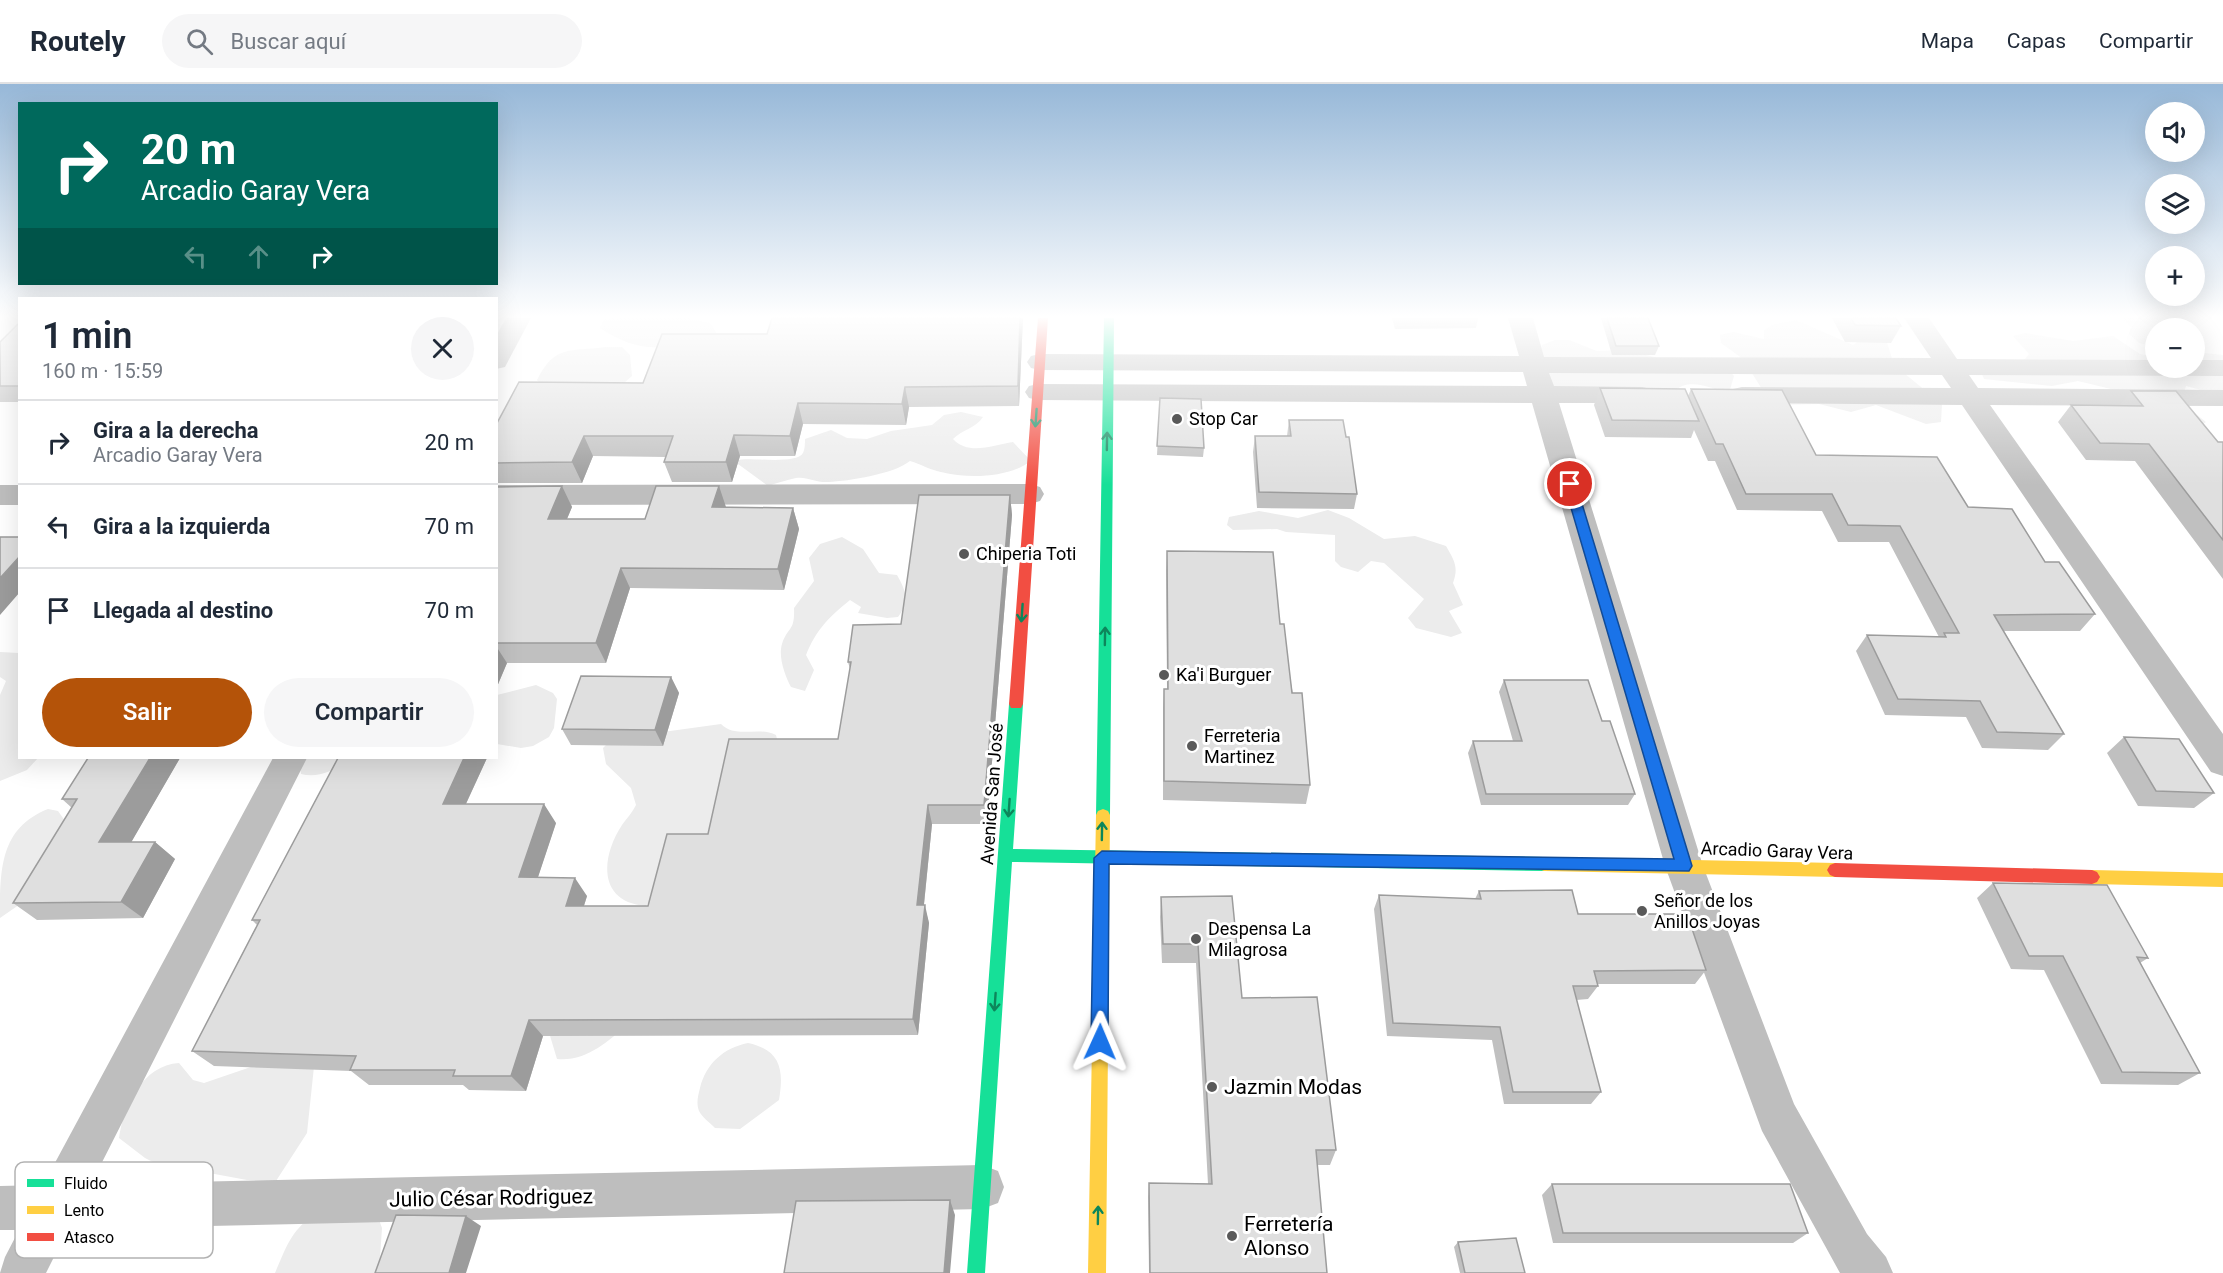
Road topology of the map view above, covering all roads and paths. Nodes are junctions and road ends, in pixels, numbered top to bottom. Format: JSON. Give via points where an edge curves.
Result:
{"nodes":[{"id":1,"x":1039,"y":373,"type":"edge"},
{"id":2,"x":1108,"y":373,"type":"edge"},
{"id":3,"x":1374,"y":373,"type":"edge"},
{"id":4,"x":1537,"y":373,"type":"edge"},
{"id":5,"x":1745,"y":373,"type":"edge"},
{"id":6,"x":1954,"y":373,"type":"edge"},
{"id":7,"x":1539,"y":380,"type":"junction"},
{"id":8,"x":1038,"y":392,"type":"junction"},
{"id":9,"x":1108,"y":392,"type":"junction"},
{"id":10,"x":1662,"y":395,"type":"edge"},
{"id":11,"x":1721,"y":395,"type":"edge"},
{"id":12,"x":1970,"y":397,"type":"junction"},
{"id":13,"x":2223,"y":398,"type":"edge"},
{"id":14,"x":1030,"y":494,"type":"junction"},
{"id":15,"x":0,"y":495,"type":"edge"},
{"id":16,"x":18,"y":495,"type":"edge"},
{"id":17,"x":498,"y":495,"type":"edge"},
{"id":18,"x":289,"y":759,"type":"edge"},
{"id":19,"x":2223,"y":762,"type":"edge"},
{"id":20,"x":1005,"y":855,"type":"junction"},
{"id":21,"x":1102,"y":858,"type":"junction"},
{"id":22,"x":1684,"y":866,"type":"junction"},
{"id":23,"x":2223,"y":880,"type":"edge"},
{"id":24,"x":79,"y":1162,"type":"edge"},
{"id":25,"x":982,"y":1186,"type":"junction"},
{"id":26,"x":213,"y":1205,"type":"edge"},
{"id":27,"x":0,"y":1208,"type":"edge"},
{"id":28,"x":15,"y":1208,"type":"edge"},
{"id":29,"x":29,"y":1258,"type":"edge"},
{"id":30,"x":21,"y":1273,"type":"edge"},
{"id":31,"x":976,"y":1273,"type":"edge"},
{"id":32,"x":1097,"y":1273,"type":"edge"},
{"id":33,"x":1870,"y":1273,"type":"edge"}],
"edges":[{"from":1,"to":8,"type":"street","name":"Avenida San José"},
{"from":2,"to":9,"type":"street"},
{"from":3,"to":7,"type":"street"},
{"from":4,"to":7,"type":"street"},
{"from":5,"to":7,"type":"street"},
{"from":6,"to":12,"type":"street"},
{"from":7,"to":9,"type":"street"},
{"from":7,"to":10,"type":"street"},
{"from":7,"to":22,"type":"street"},
{"from":8,"to":9,"type":"street"},
{"from":8,"to":14,"type":"street","name":"Avenida San José","one_way":true},
{"from":21,"to":9,"type":"street","one_way":true},
{"from":11,"to":12,"type":"street"},
{"from":12,"to":13,"type":"street"},
{"from":12,"to":19,"type":"street"},
{"from":14,"to":17,"type":"street"},
{"from":14,"to":20,"type":"street","name":"Avenida San José","one_way":true},
{"from":15,"to":16,"type":"street"},
{"from":18,"to":24,"type":"street"},
{"from":20,"to":21,"type":"street","name":"Arcadio Garay Vera"},
{"from":20,"to":25,"type":"street","name":"Avenida San José","one_way":true},
{"from":21,"to":22,"type":"street","name":"Arcadio Garay Vera"},
{"from":32,"to":21,"type":"street","one_way":true},
{"from":22,"to":23,"type":"street","name":"Arcadio Garay Vera"},
{"from":22,"to":33,"type":"street","via":[[1777,1116],[1851,1250]]},
{"from":25,"to":26,"type":"street","name":"Julio César Rodriguez"},
{"from":25,"to":31,"type":"street","name":"Avenida San José"},
{"from":27,"to":28,"type":"street","name":"Julio César Rodriguez"},
{"from":29,"to":30,"type":"street"}]}
